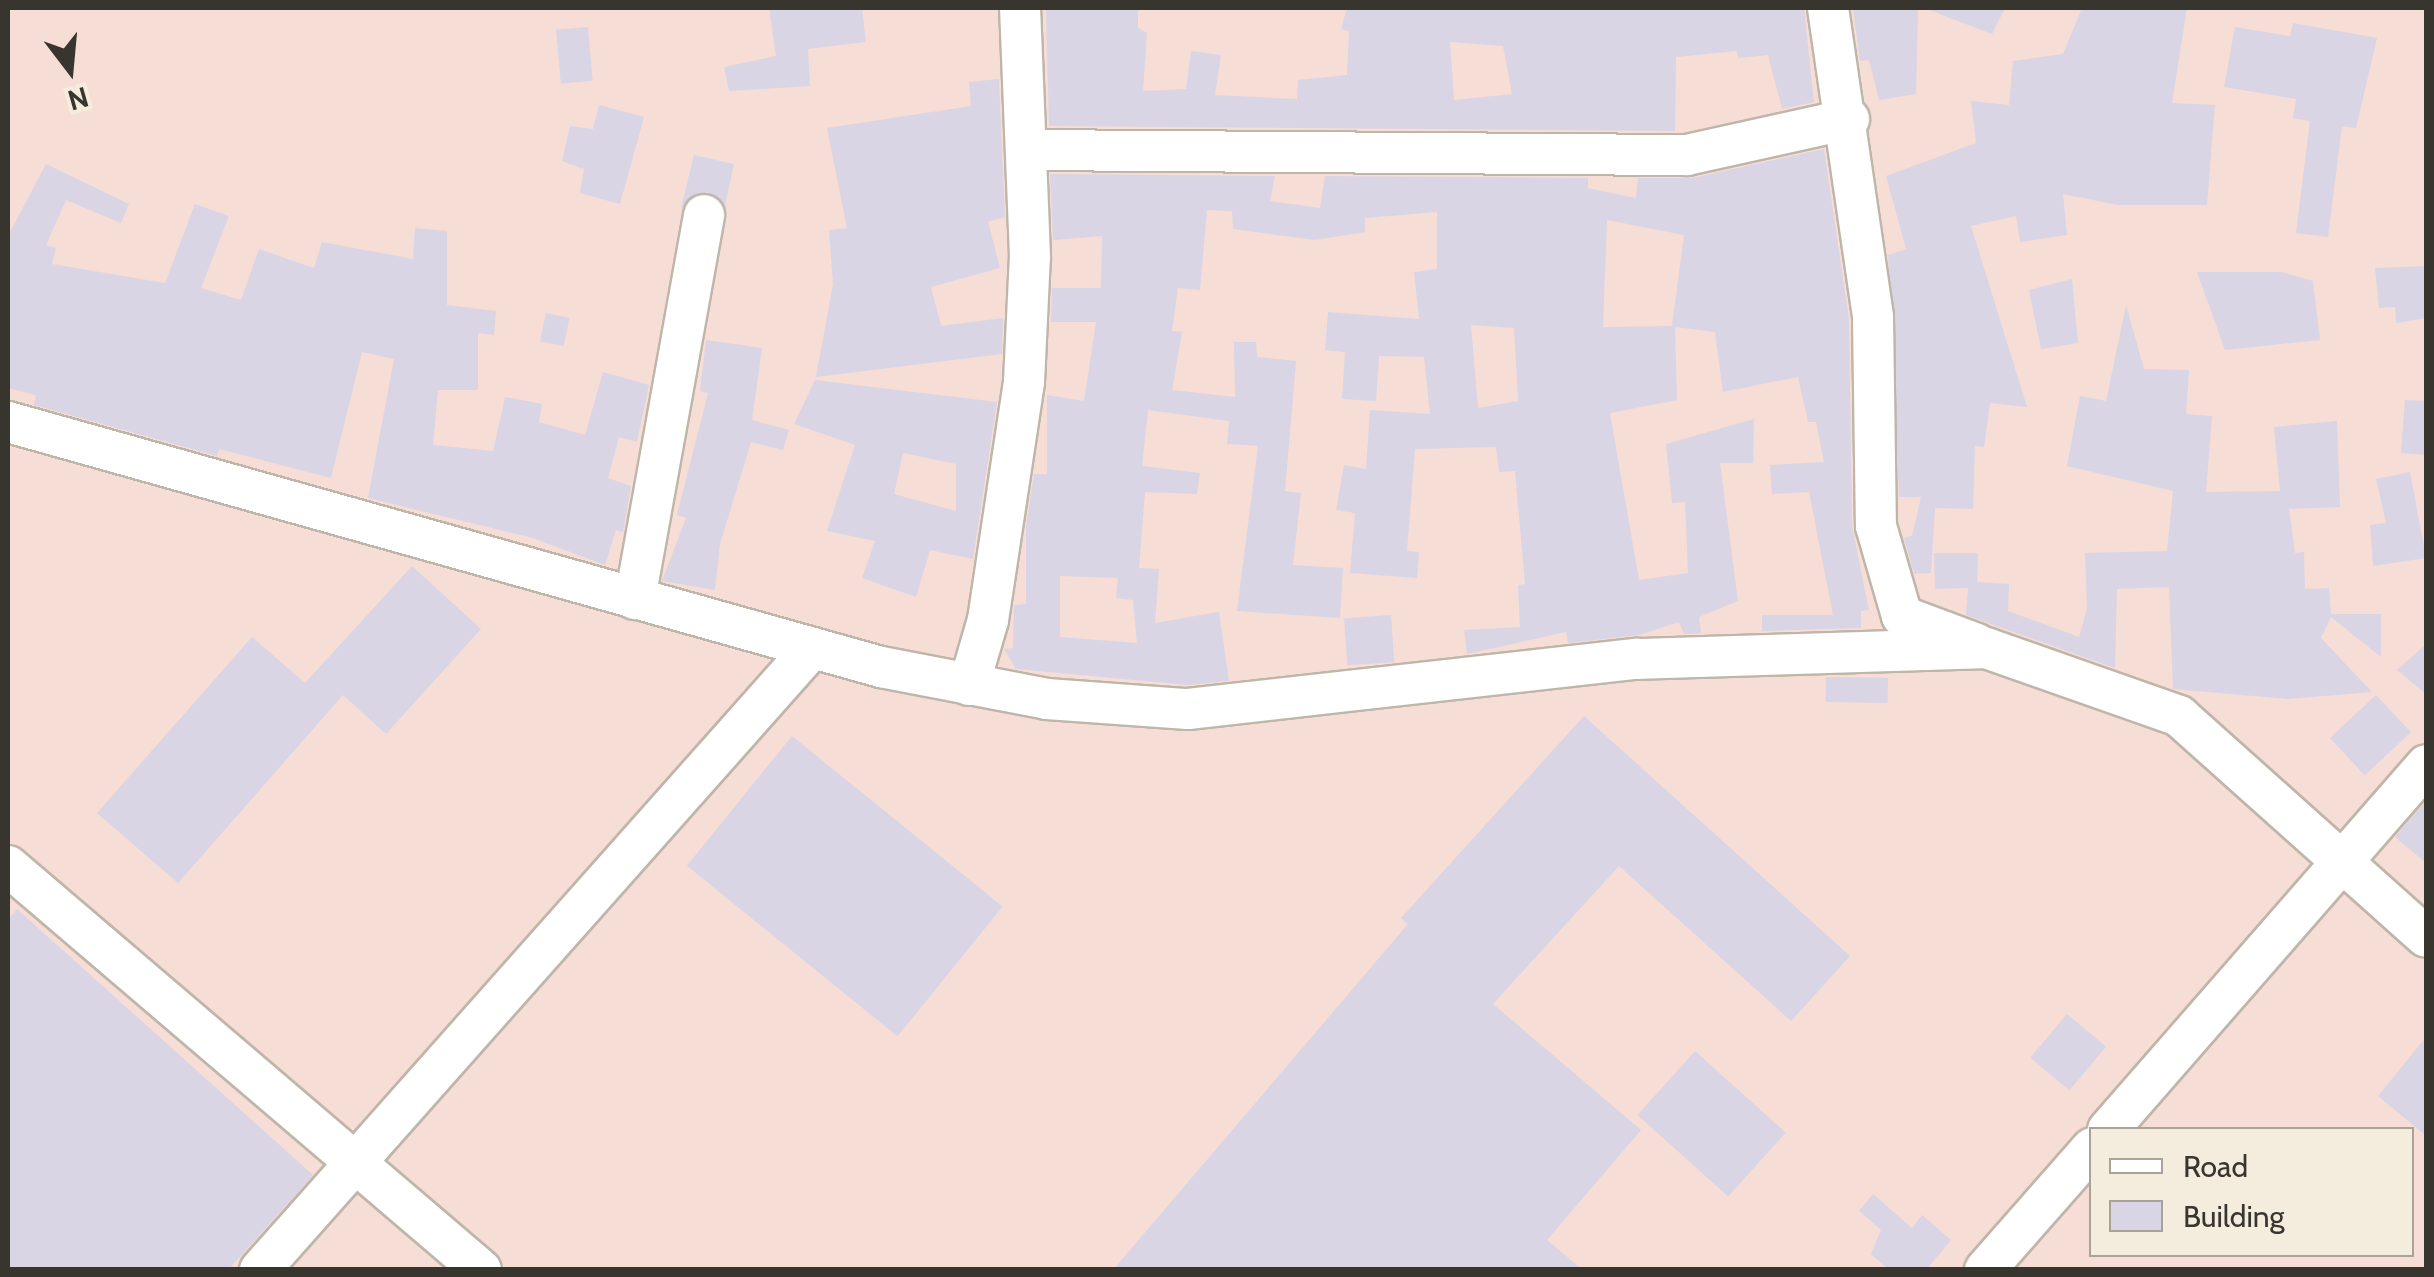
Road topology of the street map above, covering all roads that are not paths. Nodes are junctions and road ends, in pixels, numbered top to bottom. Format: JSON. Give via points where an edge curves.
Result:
{"nodes":[{"id":1,"x":1020,"y":8,"type":"edge"},
{"id":2,"x":1828,"y":8,"type":"edge"},
{"id":3,"x":1849,"y":119,"type":"junction"},
{"id":4,"x":1029,"y":150,"type":"junction"},
{"id":5,"x":704,"y":215,"type":"dead end"},
{"id":6,"x":8,"y":422,"type":"edge"},
{"id":7,"x":635,"y":598,"type":"junction"},
{"id":8,"x":812,"y":648,"type":"junction"},
{"id":9,"x":1986,"y":648,"type":"junction"},
{"id":10,"x":969,"y":685,"type":"junction"},
{"id":11,"x":2426,"y":765,"type":"edge"},
{"id":12,"x":2342,"y":862,"type":"junction"},
{"id":13,"x":8,"y":866,"type":"edge"},
{"id":14,"x":2426,"y":937,"type":"edge"},
{"id":15,"x":2111,"y":1127,"type":"edge"},
{"id":16,"x":2089,"y":1151,"type":"edge"},
{"id":17,"x":352,"y":1162,"type":"junction"},
{"id":18,"x":260,"y":1270,"type":"edge"},
{"id":19,"x":482,"y":1270,"type":"edge"},
{"id":20,"x":1985,"y":1270,"type":"edge"}],
"edges":[{"from":1,"to":4,"type":"street"},
{"from":2,"to":3,"type":"street"},
{"from":3,"to":4,"type":"street","via":[[1688,154]]},
{"from":3,"to":9,"type":"street","via":[[1873,317],[1876,526],[1902,616]]},
{"from":4,"to":10,"type":"street","via":[[1024,382],[991,602]]},
{"from":5,"to":7,"type":"street"},
{"from":6,"to":7,"type":"street"},
{"from":7,"to":8,"type":"street"},
{"from":8,"to":10,"type":"street"},
{"from":8,"to":17,"type":"street"},
{"from":9,"to":10,"type":"street","via":[[1638,659],[1188,708]]},
{"from":9,"to":12,"type":"street","via":[[2179,716]]},
{"from":11,"to":12,"type":"street"},
{"from":12,"to":14,"type":"street"},
{"from":12,"to":15,"type":"street"},
{"from":13,"to":17,"type":"street"},
{"from":16,"to":20,"type":"street"},
{"from":17,"to":18,"type":"street"},
{"from":17,"to":19,"type":"street"}]}
